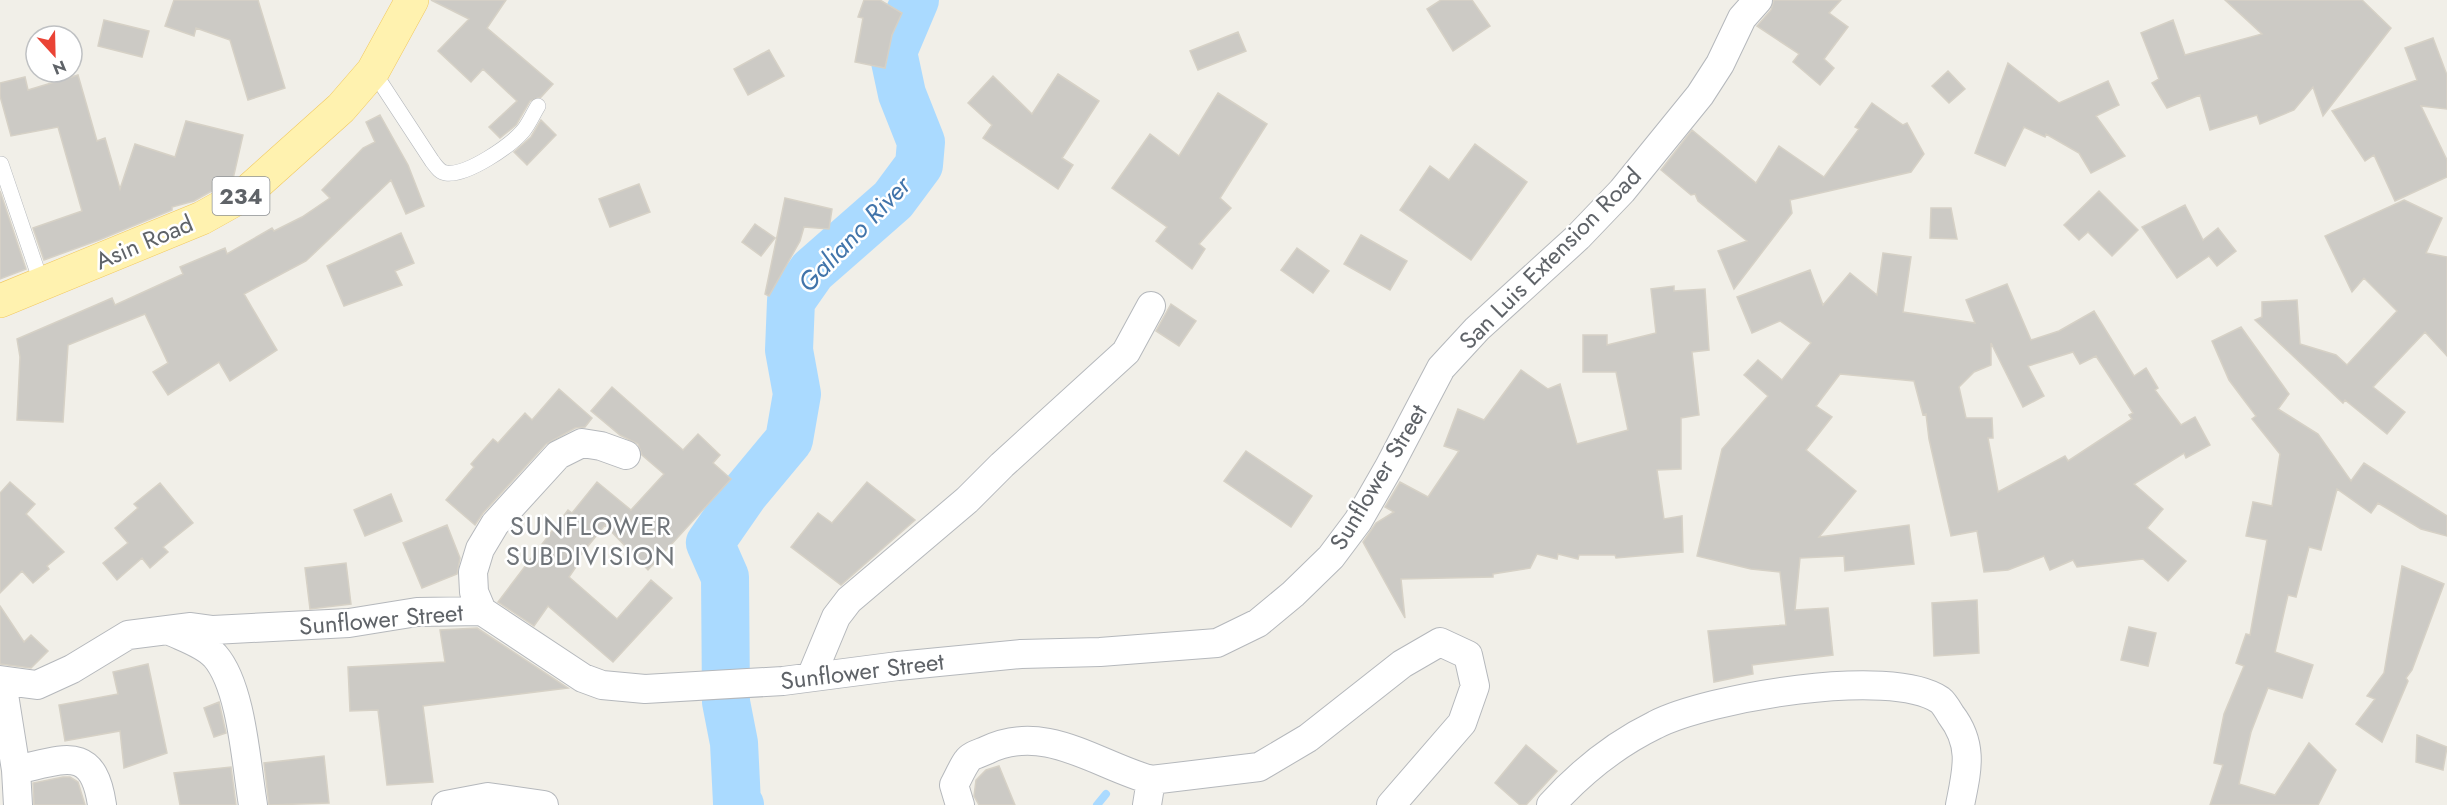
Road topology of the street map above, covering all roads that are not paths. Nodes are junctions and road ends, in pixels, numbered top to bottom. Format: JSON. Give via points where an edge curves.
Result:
{"nodes":[{"id":1,"x":412,"y":0,"type":"edge"},
{"id":2,"x":1758,"y":0,"type":"edge"},
{"id":3,"x":373,"y":71,"type":"junction"},
{"id":4,"x":538,"y":106,"type":"dead end"},
{"id":5,"x":1,"y":164,"type":"edge"},
{"id":6,"x":42,"y":285,"type":"junction"},
{"id":7,"x":0,"y":301,"type":"edge"},
{"id":8,"x":1151,"y":306,"type":"dead end"},
{"id":9,"x":1441,"y":368,"type":"joint"},
{"id":10,"x":626,"y":455,"type":"dead end"},
{"id":11,"x":482,"y":611,"type":"junction"},
{"id":12,"x":166,"y":629,"type":"junction"},
{"id":13,"x":811,"y":676,"type":"junction"},
{"id":14,"x":1,"y":681,"type":"edge"},
{"id":15,"x":16,"y":770,"type":"junction"},
{"id":16,"x":1149,"y":793,"type":"edge"},
{"id":17,"x":18,"y":805,"type":"edge"},
{"id":18,"x":102,"y":805,"type":"edge"},
{"id":19,"x":253,"y":805,"type":"edge"},
{"id":20,"x":446,"y":805,"type":"edge"},
{"id":21,"x":544,"y":805,"type":"edge"},
{"id":22,"x":960,"y":805,"type":"edge"},
{"id":23,"x":1391,"y":805,"type":"edge"},
{"id":24,"x":1551,"y":805,"type":"edge"},
{"id":25,"x":1960,"y":805,"type":"edge"}],
"edges":[{"from":1,"to":3,"type":"main road","name":"Asin Road","number":"234"},
{"from":2,"to":9,"type":"street","name":"San Luis Extension Road","via":[[1742,18],[1700,95],[1629,183]]},
{"from":3,"to":4,"type":"lane","via":[[432,161],[447,173],[489,158],[508,145],[524,130]]},
{"from":3,"to":6,"type":"main road","name":"Asin Road","number":"234","via":[[341,108],[245,194],[202,218]]},
{"from":5,"to":6,"type":"lane"},
{"from":6,"to":7,"type":"main road","name":"Asin Road","number":"234"},
{"from":8,"to":13,"type":"street","via":[[1126,352],[967,500],[849,600],[836,617]]},
{"from":9,"to":13,"type":"street","name":"Sunflower Street","via":[[1379,485],[1331,557],[1293,594],[1239,634],[1217,643],[1009,655]]},
{"from":10,"to":11,"type":"street","via":[[582,443],[558,454],[495,524],[480,549],[473,572],[474,592]]},
{"from":11,"to":12,"type":"street","name":"Sunflower Street","via":[[417,612],[349,623],[288,627]]},
{"from":11,"to":13,"type":"street","name":"Sunflower Street","via":[[583,678],[602,686],[645,689]]},
{"from":12,"to":14,"type":"street","name":"Sunflower Street","via":[[128,635],[37,685]]},
{"from":12,"to":19,"type":"street","via":[[215,656],[227,676],[240,717]]},
{"from":14,"to":15,"type":"street"},
{"from":15,"to":17,"type":"street"},
{"from":15,"to":18,"type":"street","via":[[77,761],[88,766],[96,777]]},
{"from":16,"to":22,"type":"street","via":[[1126,773],[1093,756],[1048,741],[999,744],[968,759],[954,786]]},
{"from":16,"to":23,"type":"street","via":[[1259,767],[1308,738],[1402,664],[1440,642],[1468,655],[1475,686],[1462,723]]},
{"from":20,"to":21,"type":"street","via":[[488,797]]},
{"from":24,"to":25,"type":"street","via":[[1609,752],[1656,724],[1705,706],[1763,695],[1856,686],[1906,688],[1940,700],[1960,727],[1968,749]]}]}
